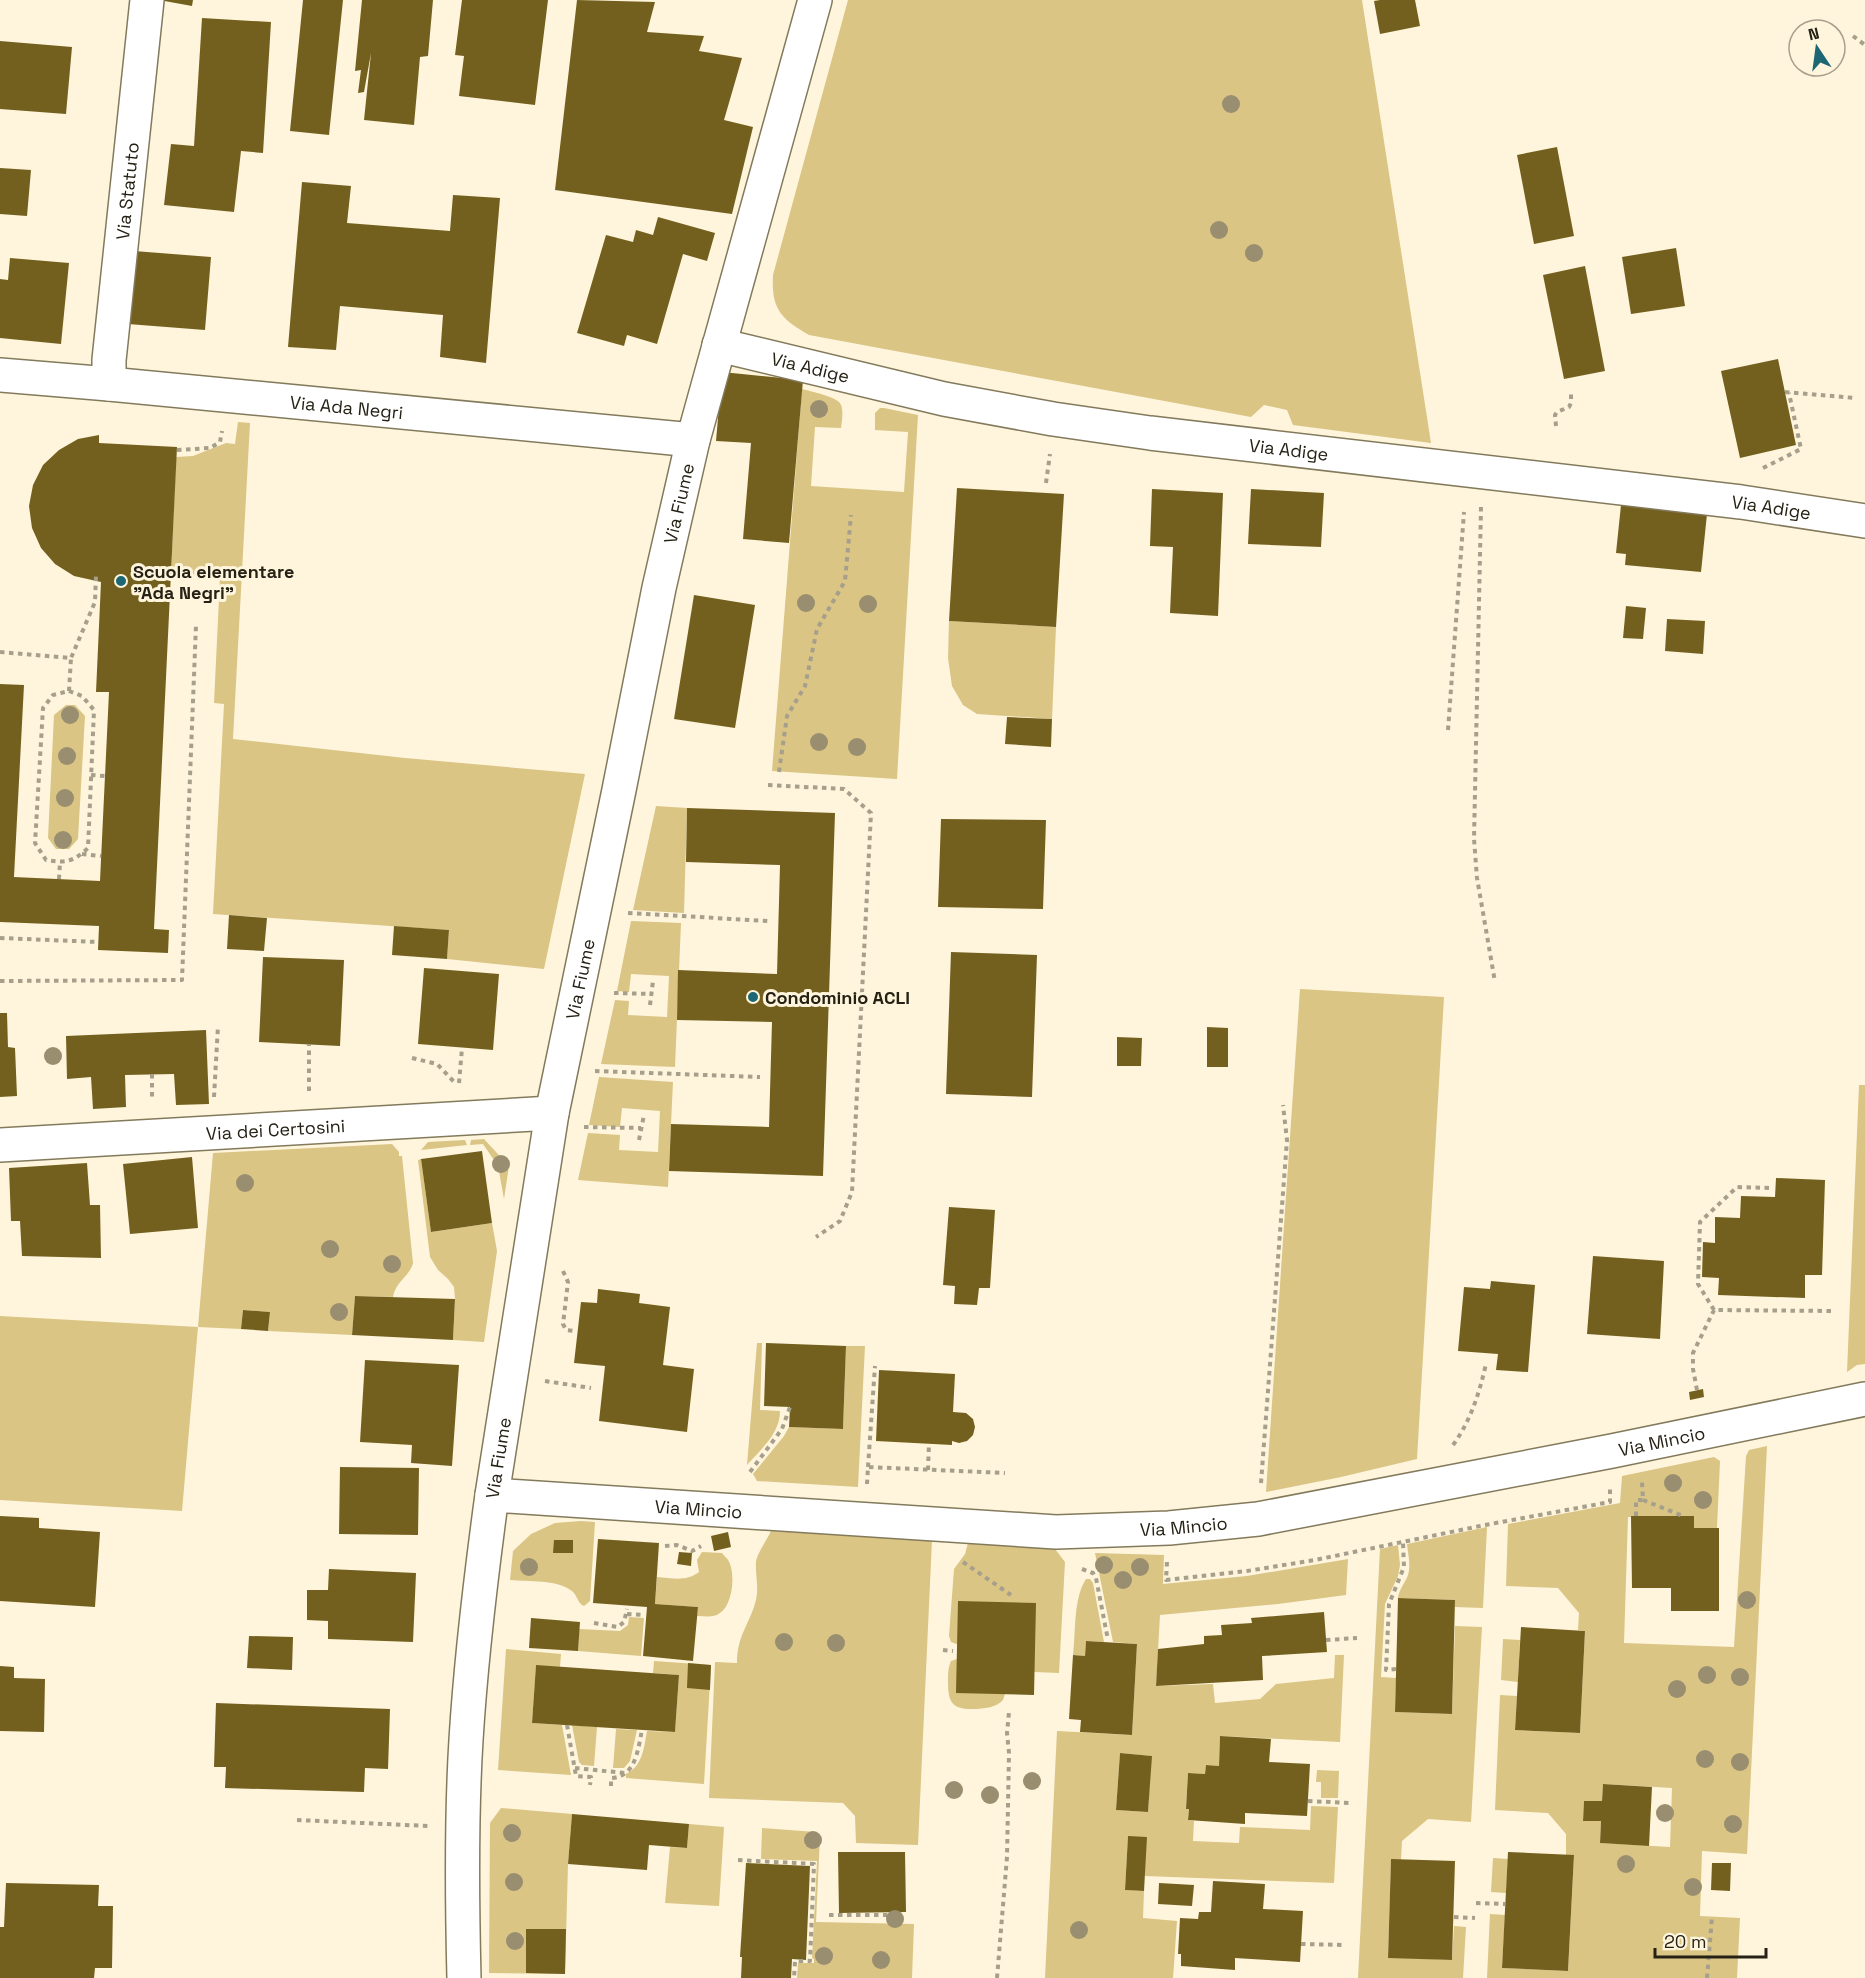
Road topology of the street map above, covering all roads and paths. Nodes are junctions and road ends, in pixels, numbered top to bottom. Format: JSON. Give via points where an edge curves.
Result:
{"nodes":[{"id":1,"x":147,"y":0,"type":"edge"},
{"id":2,"x":815,"y":0,"type":"edge"},
{"id":3,"x":1853,"y":36,"type":"dead end"},
{"id":4,"x":1865,"y":45,"type":"edge"},
{"id":5,"x":719,"y":345,"type":"junction"},
{"id":6,"x":0,"y":375,"type":"edge"},
{"id":7,"x":109,"y":384,"type":"junction"},
{"id":8,"x":1571,"y":392,"type":"dead end"},
{"id":9,"x":1855,"y":398,"type":"dead end"},
{"id":10,"x":223,"y":421,"type":"dead end"},
{"id":11,"x":1556,"y":426,"type":"dead end"},
{"id":12,"x":693,"y":440,"type":"junction"},
{"id":13,"x":177,"y":450,"type":"dead end"},
{"id":14,"x":1762,"y":469,"type":"dead end"},
{"id":15,"x":1048,"y":471,"type":"dead end"},
{"id":16,"x":1046,"y":483,"type":"dead end"},
{"id":17,"x":1482,"y":506,"type":"dead end"},
{"id":18,"x":1464,"y":512,"type":"dead end"},
{"id":19,"x":851,"y":515,"type":"dead end"},
{"id":20,"x":1865,"y":521,"type":"edge"},
{"id":21,"x":96,"y":574,"type":"dead end"},
{"id":22,"x":196,"y":625,"type":"dead end"},
{"id":23,"x":0,"y":652,"type":"edge"},
{"id":24,"x":70,"y":658,"type":"junction"},
{"id":25,"x":69,"y":692,"type":"junction"},
{"id":26,"x":1448,"y":730,"type":"dead end"},
{"id":27,"x":779,"y":772,"type":"dead end"},
{"id":28,"x":92,"y":775,"type":"junction"},
{"id":29,"x":105,"y":776,"type":"dead end"},
{"id":30,"x":768,"y":784,"type":"dead end"},
{"id":31,"x":82,"y":854,"type":"junction"},
{"id":32,"x":101,"y":856,"type":"dead end"},
{"id":33,"x":60,"y":862,"type":"junction"},
{"id":34,"x":59,"y":879,"type":"dead end"},
{"id":35,"x":625,"y":913,"type":"dead end"},
{"id":36,"x":768,"y":921,"type":"dead end"},
{"id":37,"x":0,"y":938,"type":"edge"},
{"id":38,"x":98,"y":942,"type":"dead end"},
{"id":39,"x":0,"y":981,"type":"edge"},
{"id":40,"x":653,"y":981,"type":"dead end"},
{"id":41,"x":1495,"y":982,"type":"dead end"},
{"id":42,"x":610,"y":993,"type":"dead end"},
{"id":43,"x":651,"y":994,"type":"junction"},
{"id":44,"x":650,"y":1005,"type":"dead end"},
{"id":45,"x":218,"y":1026,"type":"dead end"},
{"id":46,"x":309,"y":1044,"type":"dead end"},
{"id":47,"x":462,"y":1047,"type":"dead end"},
{"id":48,"x":412,"y":1059,"type":"dead end"},
{"id":49,"x":594,"y":1071,"type":"dead end"},
{"id":50,"x":152,"y":1074,"type":"dead end"},
{"id":51,"x":760,"y":1077,"type":"dead end"},
{"id":52,"x":309,"y":1098,"type":"dead end"},
{"id":53,"x":152,"y":1103,"type":"dead end"},
{"id":54,"x":1283,"y":1105,"type":"dead end"},
{"id":55,"x":213,"y":1107,"type":"dead end"},
{"id":56,"x":552,"y":1113,"type":"junction"},
{"id":57,"x":644,"y":1115,"type":"dead end"},
{"id":58,"x":583,"y":1127,"type":"dead end"},
{"id":59,"x":641,"y":1128,"type":"junction"},
{"id":60,"x":639,"y":1140,"type":"dead end"},
{"id":61,"x":0,"y":1145,"type":"edge"},
{"id":62,"x":1769,"y":1188,"type":"dead end"},
{"id":63,"x":816,"y":1237,"type":"dead end"},
{"id":64,"x":564,"y":1273,"type":"dead end"},
{"id":65,"x":1714,"y":1310,"type":"junction"},
{"id":66,"x":1833,"y":1311,"type":"dead end"},
{"id":67,"x":576,"y":1331,"type":"dead end"},
{"id":68,"x":1486,"y":1364,"type":"dead end"},
{"id":69,"x":875,"y":1366,"type":"dead end"},
{"id":70,"x":538,"y":1379,"type":"dead end"},
{"id":71,"x":591,"y":1388,"type":"dead end"},
{"id":72,"x":1697,"y":1390,"type":"dead end"},
{"id":73,"x":1865,"y":1399,"type":"edge"},
{"id":74,"x":790,"y":1407,"type":"dead end"},
{"id":75,"x":930,"y":1443,"type":"dead end"},
{"id":76,"x":1451,"y":1448,"type":"dead end"},
{"id":77,"x":1612,"y":1451,"type":"junction"},
{"id":78,"x":868,"y":1467,"type":"junction"},
{"id":79,"x":928,"y":1470,"type":"junction"},
{"id":80,"x":750,"y":1472,"type":"dead end"},
{"id":81,"x":1642,"y":1472,"type":"dead end"},
{"id":82,"x":1005,"y":1473,"type":"dead end"},
{"id":83,"x":867,"y":1488,"type":"dead end"},
{"id":84,"x":492,"y":1495,"type":"junction"},
{"id":85,"x":1643,"y":1500,"type":"junction"},
{"id":86,"x":1636,"y":1516,"type":"dead end"},
{"id":87,"x":1683,"y":1516,"type":"dead end"},
{"id":88,"x":1258,"y":1520,"type":"junction"},
{"id":89,"x":1169,"y":1528,"type":"junction"},
{"id":90,"x":1403,"y":1542,"type":"junction"},
{"id":91,"x":705,"y":1545,"type":"dead end"},
{"id":92,"x":665,"y":1546,"type":"dead end"},
{"id":93,"x":961,"y":1558,"type":"dead end"},
{"id":94,"x":1075,"y":1568,"type":"dead end"},
{"id":95,"x":1011,"y":1595,"type":"dead end"},
{"id":96,"x":645,"y":1615,"type":"dead end"},
{"id":97,"x":594,"y":1623,"type":"dead end"},
{"id":98,"x":1357,"y":1638,"type":"dead end"},
{"id":99,"x":1108,"y":1640,"type":"dead end"},
{"id":100,"x":1326,"y":1640,"type":"dead end"},
{"id":101,"x":943,"y":1650,"type":"dead end"},
{"id":102,"x":954,"y":1651,"type":"dead end"},
{"id":103,"x":1396,"y":1669,"type":"dead end"},
{"id":104,"x":1009,"y":1712,"type":"dead end"},
{"id":105,"x":567,"y":1725,"type":"dead end"},
{"id":106,"x":642,"y":1730,"type":"dead end"},
{"id":107,"x":575,"y":1768,"type":"junction"},
{"id":108,"x":625,"y":1773,"type":"junction"},
{"id":109,"x":590,"y":1785,"type":"dead end"},
{"id":110,"x":611,"y":1786,"type":"dead end"},
{"id":111,"x":1308,"y":1801,"type":"dead end"},
{"id":112,"x":1350,"y":1803,"type":"dead end"},
{"id":113,"x":297,"y":1820,"type":"dead end"},
{"id":114,"x":422,"y":1826,"type":"dead end"},
{"id":115,"x":738,"y":1860,"type":"dead end"},
{"id":116,"x":1476,"y":1903,"type":"dead end"},
{"id":117,"x":1505,"y":1904,"type":"dead end"},
{"id":118,"x":888,"y":1912,"type":"dead end"},
{"id":119,"x":829,"y":1915,"type":"dead end"},
{"id":120,"x":1454,"y":1917,"type":"dead end"},
{"id":121,"x":1712,"y":1917,"type":"dead end"},
{"id":122,"x":1475,"y":1918,"type":"dead end"},
{"id":123,"x":1301,"y":1944,"type":"dead end"},
{"id":124,"x":1345,"y":1945,"type":"dead end"},
{"id":125,"x":464,"y":1978,"type":"edge"},
{"id":126,"x":794,"y":1978,"type":"edge"},
{"id":127,"x":997,"y":1978,"type":"edge"},
{"id":128,"x":1707,"y":1978,"type":"edge"}],
"edges":[{"from":1,"to":7,"type":"street","name":"Via Statuto"},
{"from":2,"to":5,"type":"street","name":"Via Fiume"},
{"from":3,"to":4,"type":"path"},
{"from":5,"to":12,"type":"street","name":"Via Fiume"},
{"from":5,"to":20,"type":"street","name":"Via Adige","via":[[944,399],[1053,419],[1741,502]]},
{"from":6,"to":7,"type":"street","name":"Via Ada Negri"},
{"from":7,"to":12,"type":"street","name":"Via Ada Negri"},
{"from":8,"to":11,"type":"path","via":[[1569,407],[1555,415]]},
{"from":9,"to":14,"type":"path","via":[[1787,392],[1801,449]]},
{"from":10,"to":13,"type":"path","via":[[220,442],[210,448]]},
{"from":12,"to":56,"type":"street","name":"Via Fiume"},
{"from":15,"to":16,"type":"path"},
{"from":17,"to":41,"type":"path","via":[[1474,839]]},
{"from":18,"to":26,"type":"path"},
{"from":19,"to":27,"type":"path","via":[[845,581],[818,629],[805,686],[787,716]]},
{"from":21,"to":24,"type":"path","via":[[95,602]]},
{"from":22,"to":39,"type":"path","via":[[182,981]]},
{"from":23,"to":24,"type":"path"},
{"from":24,"to":25,"type":"path"},
{"from":25,"to":28,"type":"path","via":[[82,696],[94,710]]},
{"from":25,"to":33,"type":"path","via":[[53,695],[44,708],[35,843],[46,860]]},
{"from":28,"to":29,"type":"path"},
{"from":28,"to":31,"type":"path","via":[[88,848]]},
{"from":30,"to":63,"type":"path","via":[[844,789],[871,813],[852,1192],[840,1221]]},
{"from":31,"to":32,"type":"path"},
{"from":31,"to":33,"type":"path","via":[[75,860]]},
{"from":33,"to":34,"type":"path"},
{"from":35,"to":36,"type":"path"},
{"from":37,"to":38,"type":"path"},
{"from":40,"to":43,"type":"path"},
{"from":42,"to":43,"type":"path"},
{"from":43,"to":44,"type":"path"},
{"from":45,"to":55,"type":"path"},
{"from":46,"to":52,"type":"path"},
{"from":47,"to":48,"type":"path","via":[[459,1089],[437,1064]]},
{"from":49,"to":51,"type":"path"},
{"from":50,"to":53,"type":"path"},
{"from":54,"to":88,"type":"path","via":[[1287,1140]]},
{"from":56,"to":61,"type":"street","name":"Via dei Certosini"},
{"from":56,"to":84,"type":"street","name":"Via Fiume"},
{"from":57,"to":59,"type":"path"},
{"from":58,"to":59,"type":"path"},
{"from":59,"to":60,"type":"path"},
{"from":62,"to":65,"type":"path","via":[[1737,1187],[1700,1222],[1698,1284]]},
{"from":64,"to":67,"type":"path","via":[[568,1282],[563,1324],[567,1330]]},
{"from":65,"to":66,"type":"path"},
{"from":65,"to":72,"type":"path","via":[[1693,1353]]},
{"from":68,"to":76,"type":"path","via":[[1478,1397],[1464,1430]]},
{"from":69,"to":78,"type":"path"},
{"from":70,"to":71,"type":"path"},
{"from":73,"to":77,"type":"street","name":"Via Mincio"},
{"from":74,"to":80,"type":"path","via":[[782,1430]]},
{"from":75,"to":79,"type":"path"},
{"from":77,"to":88,"type":"street","name":"Via Mincio"},
{"from":77,"to":90,"type":"path","via":[[1610,1502]]},
{"from":78,"to":79,"type":"path"},
{"from":78,"to":83,"type":"path"},
{"from":79,"to":82,"type":"path"},
{"from":81,"to":85,"type":"path"},
{"from":84,"to":89,"type":"street","name":"Via Mincio","via":[[1056,1532]]},
{"from":84,"to":125,"type":"street","name":"Via Fiume","via":[[466,1739]]},
{"from":85,"to":86,"type":"path","via":[[1636,1500]]},
{"from":85,"to":87,"type":"path"},
{"from":88,"to":89,"type":"street","name":"Via Mincio"},
{"from":89,"to":90,"type":"path","via":[[1166,1580],[1247,1571]]},
{"from":90,"to":103,"type":"path","via":[[1404,1567],[1389,1604],[1386,1670]]},
{"from":91,"to":92,"type":"path","via":[[692,1551],[677,1545]]},
{"from":93,"to":95,"type":"path"},
{"from":94,"to":99,"type":"path","via":[[1094,1573]]},
{"from":96,"to":97,"type":"path","via":[[627,1612],[618,1627]]},
{"from":98,"to":100,"type":"path"},
{"from":101,"to":102,"type":"path"},
{"from":104,"to":127,"type":"path","via":[[1007,1857]]},
{"from":105,"to":107,"type":"path"},
{"from":106,"to":108,"type":"path","via":[[636,1757]]},
{"from":107,"to":108,"type":"path"},
{"from":107,"to":109,"type":"path","via":[[576,1776],[591,1777]]},
{"from":108,"to":110,"type":"path","via":[[611,1778]]},
{"from":111,"to":112,"type":"path"},
{"from":113,"to":114,"type":"path"},
{"from":115,"to":126,"type":"path","via":[[814,1864],[810,1962],[795,1961]]},
{"from":116,"to":117,"type":"path"},
{"from":118,"to":119,"type":"path"},
{"from":120,"to":122,"type":"path"},
{"from":121,"to":128,"type":"path"},
{"from":123,"to":124,"type":"path"}]}
